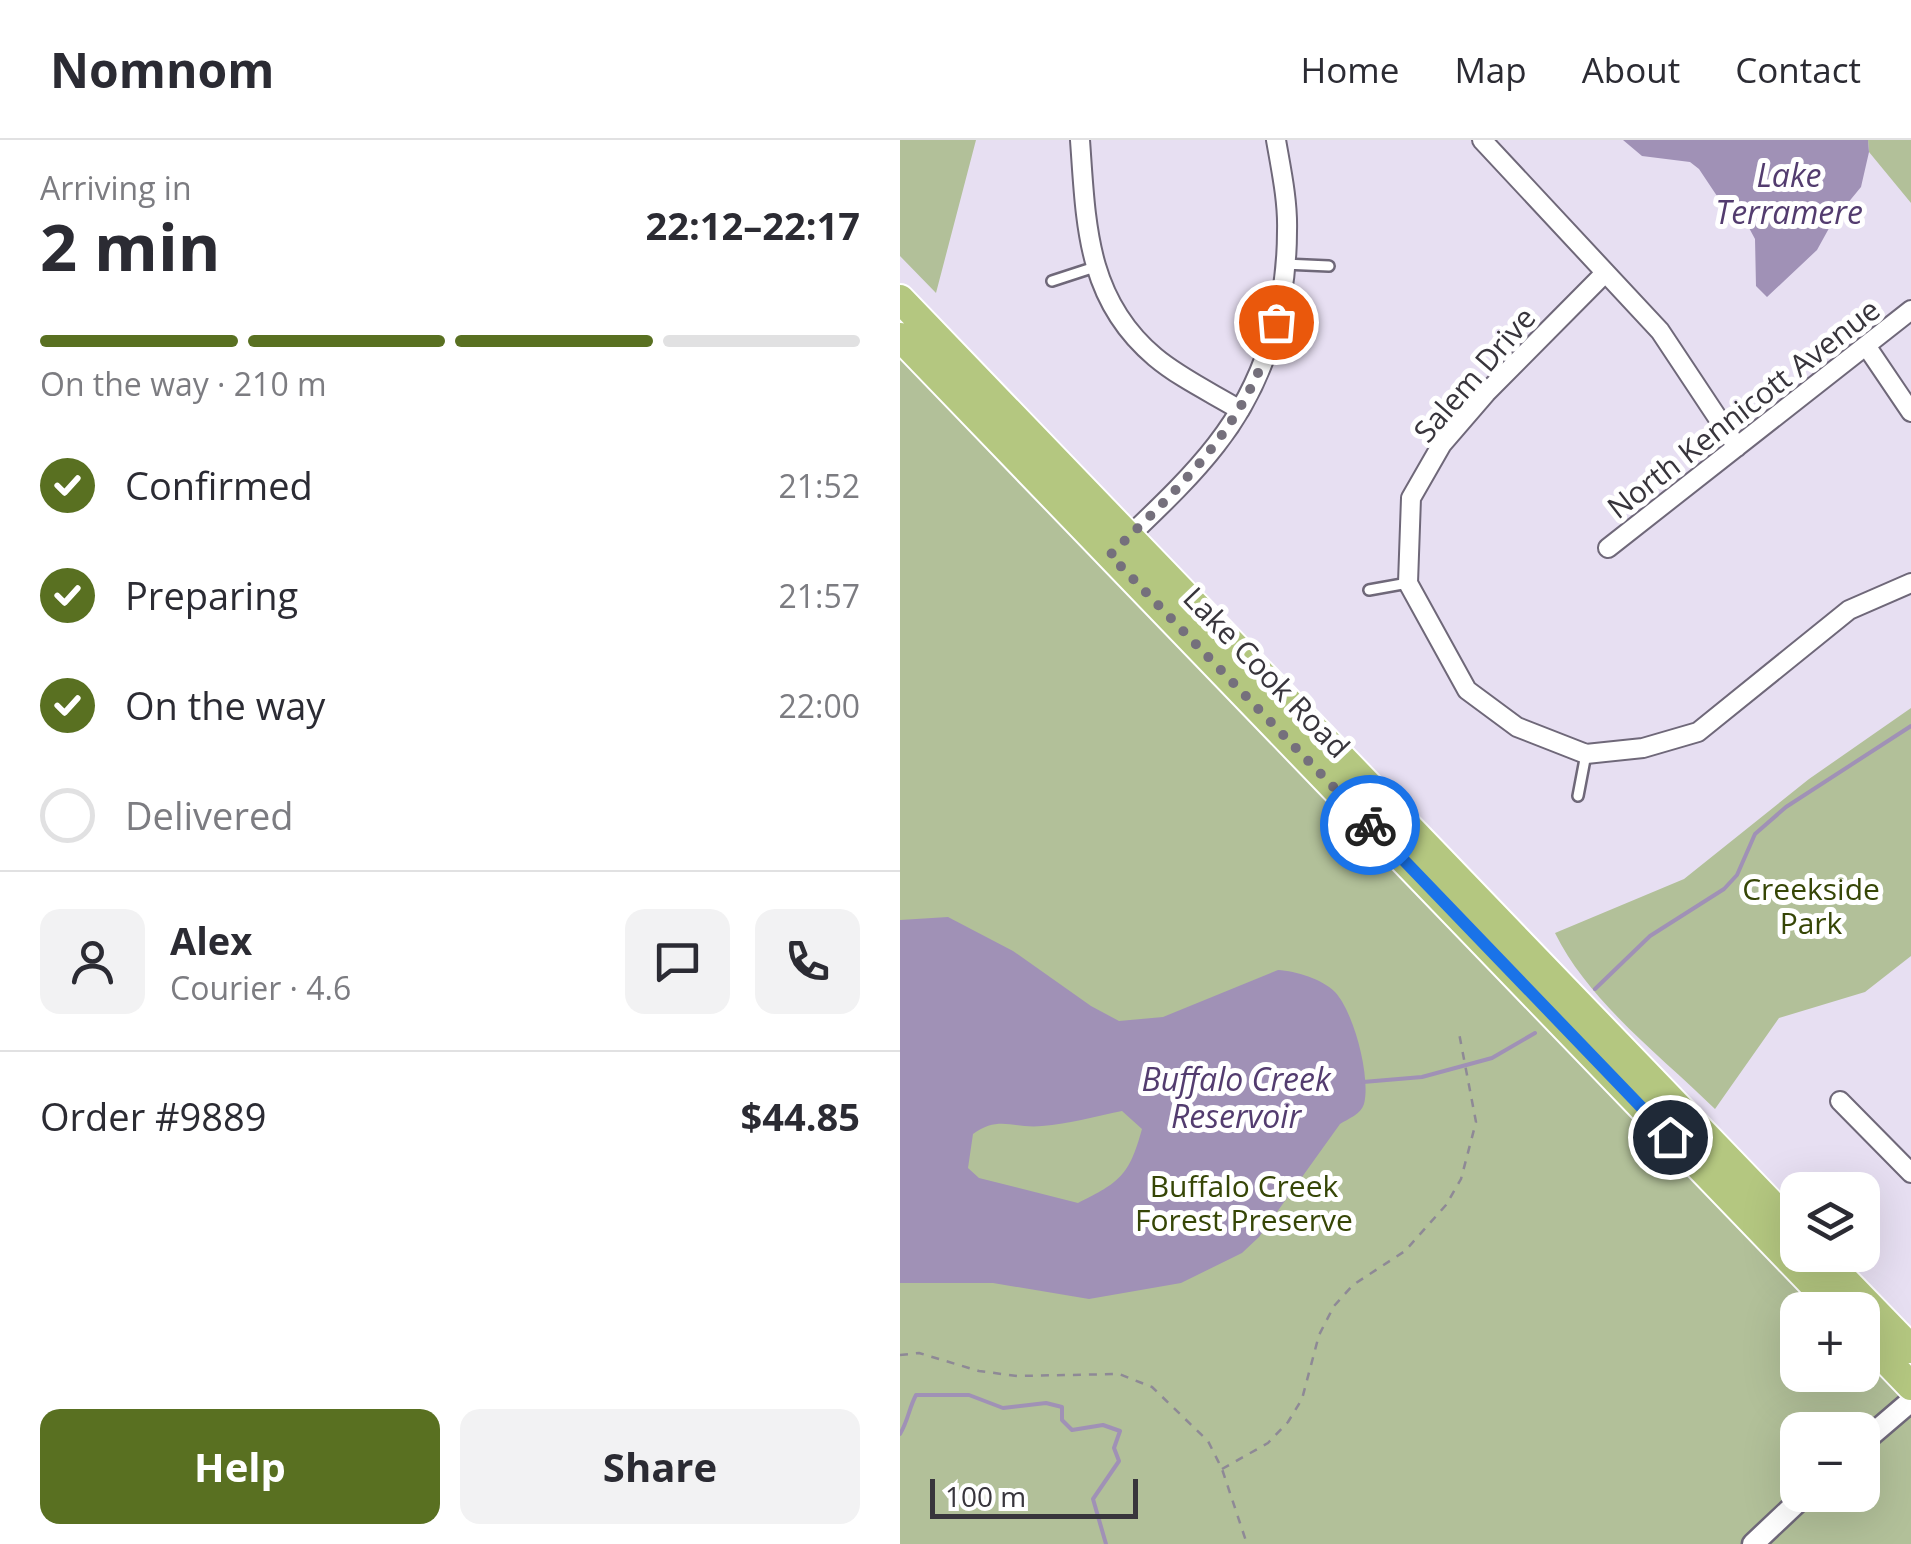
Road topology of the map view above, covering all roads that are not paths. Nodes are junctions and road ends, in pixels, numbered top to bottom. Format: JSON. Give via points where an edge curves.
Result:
{"nodes":[{"id":1,"x":1080,"y":140,"type":"edge"},
{"id":2,"x":1276,"y":140,"type":"edge"},
{"id":3,"x":1482,"y":140,"type":"edge"},
{"id":4,"x":1284,"y":264,"type":"junction"},
{"id":5,"x":1330,"y":266,"type":"dead end"},
{"id":6,"x":1095,"y":268,"type":"junction"},
{"id":7,"x":1604,"y":274,"type":"junction"},
{"id":8,"x":1052,"y":281,"type":"dead end"},
{"id":9,"x":900,"y":300,"type":"edge"},
{"id":10,"x":1911,"y":310,"type":"edge"},
{"id":11,"x":900,"y":338,"type":"edge"},
{"id":12,"x":1866,"y":347,"type":"junction"},
{"id":13,"x":1240,"y":410,"type":"junction"},
{"id":14,"x":1911,"y":412,"type":"edge"},
{"id":15,"x":1737,"y":446,"type":"junction"},
{"id":16,"x":1119,"y":546,"type":"junction"},
{"id":17,"x":1608,"y":548,"type":"dead end"},
{"id":18,"x":1408,"y":583,"type":"junction"},
{"id":19,"x":1911,"y":583,"type":"edge"},
{"id":20,"x":1369,"y":590,"type":"dead end"},
{"id":21,"x":1586,"y":754,"type":"junction"},
{"id":22,"x":1578,"y":796,"type":"dead end"},
{"id":23,"x":1840,"y":1101,"type":"dead end"},
{"id":24,"x":1908,"y":1164,"type":"edge"},
{"id":25,"x":1780,"y":1214,"type":"edge"},
{"id":26,"x":1837,"y":1272,"type":"edge"},
{"id":27,"x":1821,"y":1292,"type":"edge"},
{"id":28,"x":1911,"y":1348,"type":"edge"},
{"id":29,"x":1880,"y":1354,"type":"edge"},
{"id":30,"x":1911,"y":1386,"type":"edge"},
{"id":31,"x":1911,"y":1401,"type":"edge"},
{"id":32,"x":1880,"y":1428,"type":"edge"},
{"id":33,"x":1787,"y":1512,"type":"edge"},
{"id":34,"x":1753,"y":1544,"type":"edge"}],
"edges":[{"from":1,"to":6,"type":"street"},
{"from":2,"to":4,"type":"street","via":[[1288,231]]},
{"from":3,"to":7,"type":"street"},
{"from":4,"to":5,"type":"lane"},
{"from":4,"to":13,"type":"street","via":[[1265,364]]},
{"from":6,"to":8,"type":"lane"},
{"from":6,"to":13,"type":"street","via":[[1115,310],[1155,357]]},
{"from":7,"to":15,"type":"street","via":[[1660,331]]},
{"from":7,"to":18,"type":"street","name":"Salem Drive","via":[[1442,444],[1412,498]]},
{"from":9,"to":16,"type":"main road","name":"Lake Cook Road"},
{"from":10,"to":12,"type":"street","name":"North Kennicott Avenue"},
{"from":11,"to":16,"type":"main road","name":"Lake Cook Road"},
{"from":12,"to":14,"type":"street"},
{"from":12,"to":15,"type":"street","name":"North Kennicott Avenue"},
{"from":13,"to":16,"type":"street","via":[[1200,465]]},
{"from":15,"to":17,"type":"street","name":"North Kennicott Avenue"},
{"from":16,"to":25,"type":"main road","name":"Lake Cook Road"},
{"from":16,"to":27,"type":"main road","name":"Lake Cook Road"},
{"from":18,"to":20,"type":"lane"},
{"from":18,"to":21,"type":"street","via":[[1467,690],[1518,727]]},
{"from":19,"to":21,"type":"street","via":[[1849,610],[1698,732],[1643,748]]},
{"from":21,"to":22,"type":"lane"},
{"from":23,"to":24,"type":"street"},
{"from":26,"to":28,"type":"main road"},
{"from":29,"to":30,"type":"main road"},
{"from":31,"to":32,"type":"street"},
{"from":33,"to":34,"type":"street"}]}
